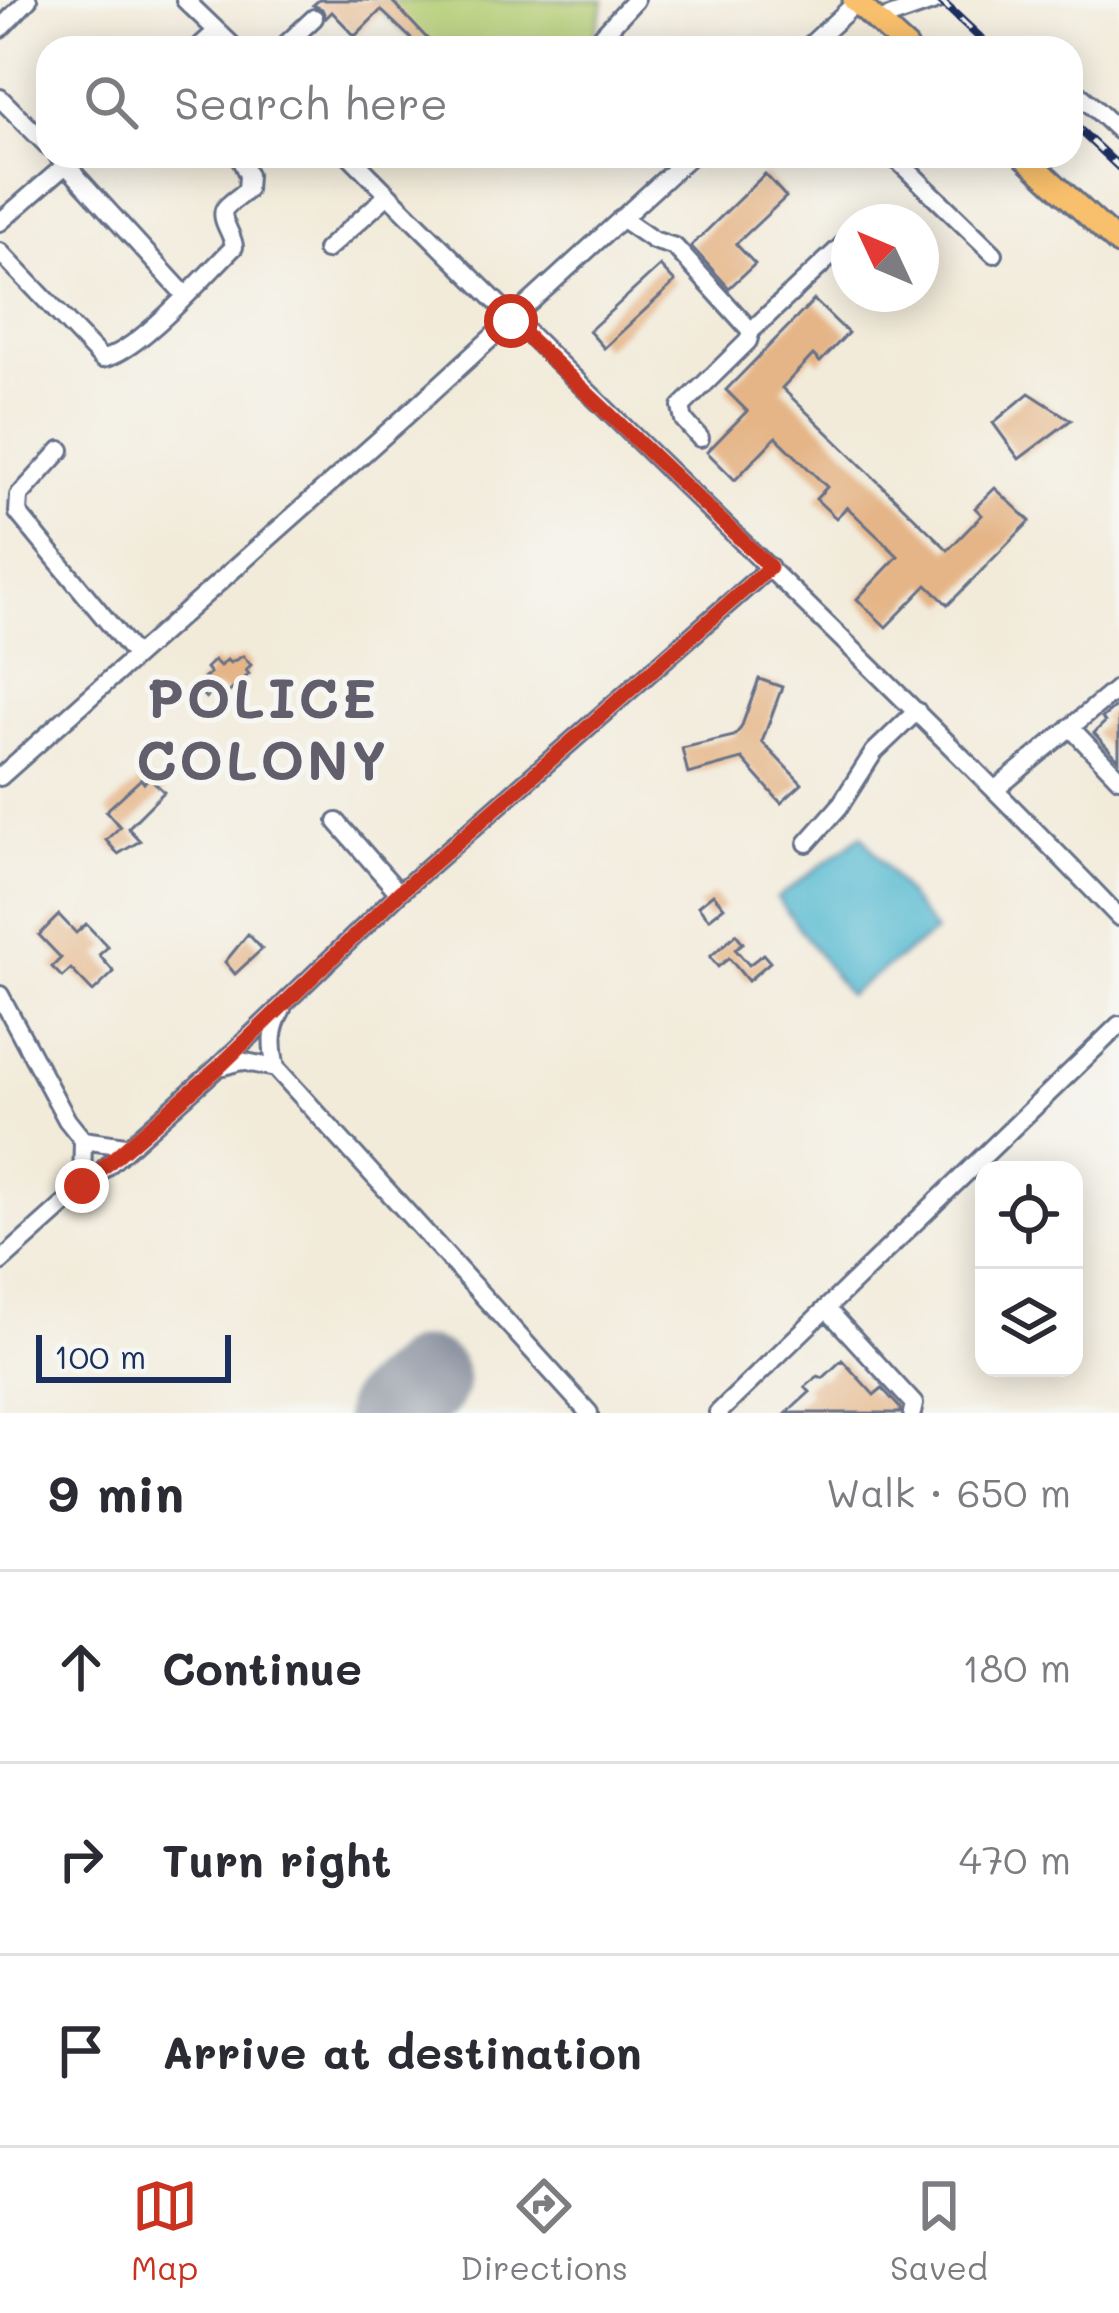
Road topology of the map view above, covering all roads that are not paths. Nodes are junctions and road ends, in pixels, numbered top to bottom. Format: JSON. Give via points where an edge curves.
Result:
{"nodes":[{"id":1,"x":28,"y":0,"type":"edge"},
{"id":2,"x":185,"y":0,"type":"edge"},
{"id":3,"x":635,"y":0,"type":"edge"},
{"id":4,"x":938,"y":0,"type":"edge"},
{"id":5,"x":855,"y":1,"type":"edge"},
{"id":6,"x":314,"y":18,"type":"dead end"},
{"id":7,"x":878,"y":21,"type":"junction"},
{"id":8,"x":0,"y":29,"type":"edge"},
{"id":9,"x":217,"y":31,"type":"junction"},
{"id":10,"x":211,"y":36,"type":"edge"},
{"id":11,"x":222,"y":36,"type":"edge"},
{"id":12,"x":295,"y":36,"type":"edge"},
{"id":13,"x":602,"y":36,"type":"edge"},
{"id":14,"x":819,"y":36,"type":"edge"},
{"id":15,"x":895,"y":36,"type":"edge"},
{"id":16,"x":1083,"y":97,"type":"edge"},
{"id":17,"x":0,"y":98,"type":"edge"},
{"id":18,"x":1119,"y":130,"type":"edge"},
{"id":19,"x":36,"y":134,"type":"edge"},
{"id":20,"x":57,"y":168,"type":"edge"},
{"id":21,"x":75,"y":168,"type":"edge"},
{"id":22,"x":244,"y":168,"type":"edge"},
{"id":23,"x":362,"y":168,"type":"edge"},
{"id":24,"x":677,"y":168,"type":"edge"},
{"id":25,"x":905,"y":168,"type":"edge"},
{"id":26,"x":1037,"y":168,"type":"edge"},
{"id":27,"x":388,"y":195,"type":"junction"},
{"id":28,"x":621,"y":218,"type":"junction"},
{"id":29,"x":0,"y":222,"type":"edge"},
{"id":30,"x":1119,"y":244,"type":"edge"},
{"id":31,"x":326,"y":250,"type":"dead end"},
{"id":32,"x":0,"y":252,"type":"edge"},
{"id":33,"x":994,"y":254,"type":"dead end"},
{"id":34,"x":831,"y":256,"type":"edge"},
{"id":35,"x":185,"y":295,"type":"junction"},
{"id":36,"x":511,"y":321,"type":"junction"},
{"id":37,"x":752,"y":331,"type":"junction"},
{"id":38,"x":700,"y":438,"type":"dead end"},
{"id":39,"x":61,"y":450,"type":"dead end"},
{"id":40,"x":770,"y":567,"type":"junction"},
{"id":41,"x":136,"y":656,"type":"junction"},
{"id":42,"x":1119,"y":687,"type":"edge"},
{"id":43,"x":917,"y":711,"type":"junction"},
{"id":44,"x":1070,"y":728,"type":"junction"},
{"id":45,"x":0,"y":777,"type":"edge"},
{"id":46,"x":1119,"y":778,"type":"edge"},
{"id":47,"x":996,"y":789,"type":"junction"},
{"id":48,"x":337,"y":822,"type":"dead end"},
{"id":49,"x":806,"y":844,"type":"dead end"},
{"id":50,"x":399,"y":893,"type":"junction"},
{"id":51,"x":1119,"y":917,"type":"edge"},
{"id":52,"x":0,"y":995,"type":"edge"},
{"id":53,"x":288,"y":999,"type":"junction"},
{"id":54,"x":1119,"y":1025,"type":"edge"},
{"id":55,"x":218,"y":1068,"type":"junction"},
{"id":56,"x":276,"y":1068,"type":"junction"},
{"id":57,"x":83,"y":1140,"type":"junction"},
{"id":58,"x":125,"y":1147,"type":"junction"},
{"id":59,"x":82,"y":1186,"type":"junction"},
{"id":60,"x":0,"y":1262,"type":"edge"},
{"id":61,"x":826,"y":1308,"type":"junction"},
{"id":62,"x":589,"y":1413,"type":"edge"},
{"id":63,"x":718,"y":1413,"type":"edge"},
{"id":64,"x":912,"y":1413,"type":"edge"}],
"edges":[{"from":1,"to":8,"type":"street"},
{"from":2,"to":9,"type":"street"},
{"from":3,"to":13,"type":"street"},
{"from":4,"to":7,"type":"street"},
{"from":5,"to":7,"type":"main road"},
{"from":5,"to":14,"type":"street"},
{"from":6,"to":12,"type":"street"},
{"from":7,"to":15,"type":"main road"},
{"from":9,"to":10,"type":"street"},
{"from":9,"to":11,"type":"street"},
{"from":16,"to":18,"type":"street"},
{"from":17,"to":19,"type":"street"},
{"from":20,"to":29,"type":"street"},
{"from":21,"to":35,"type":"street"},
{"from":22,"to":35,"type":"street","via":[[247,190],[224,209],[234,248]]},
{"from":23,"to":27,"type":"street"},
{"from":24,"to":28,"type":"street"},
{"from":25,"to":33,"type":"street"},
{"from":26,"to":30,"type":"main road"},
{"from":27,"to":31,"type":"street"},
{"from":27,"to":36,"type":"street"},
{"from":28,"to":36,"type":"street"},
{"from":28,"to":37,"type":"street","via":[[675,248]]},
{"from":32,"to":35,"type":"street","via":[[102,359],[136,343]]},
{"from":34,"to":37,"type":"street"},
{"from":36,"to":40,"type":"street"},
{"from":36,"to":41,"type":"street"},
{"from":37,"to":38,"type":"street","via":[[680,407]]},
{"from":39,"to":41,"type":"street","via":[[20,496],[18,513]]},
{"from":40,"to":43,"type":"street"},
{"from":40,"to":50,"type":"street"},
{"from":41,"to":45,"type":"street"},
{"from":42,"to":44,"type":"street"},
{"from":43,"to":47,"type":"street"},
{"from":43,"to":49,"type":"street","via":[[874,752]]},
{"from":44,"to":46,"type":"street"},
{"from":44,"to":47,"type":"street"},
{"from":47,"to":51,"type":"street"},
{"from":48,"to":50,"type":"street"},
{"from":50,"to":53,"type":"street"},
{"from":52,"to":57,"type":"street"},
{"from":53,"to":55,"type":"street"},
{"from":53,"to":56,"type":"street","via":[[271,1045]]},
{"from":54,"to":61,"type":"street"},
{"from":55,"to":56,"type":"street","via":[[241,1061]]},
{"from":55,"to":58,"type":"street"},
{"from":56,"to":62,"type":"street"},
{"from":57,"to":58,"type":"street"},
{"from":57,"to":59,"type":"street"},
{"from":58,"to":59,"type":"street"},
{"from":59,"to":60,"type":"street"},
{"from":61,"to":63,"type":"street"},
{"from":61,"to":64,"type":"street","via":[[914,1403]]}]}
